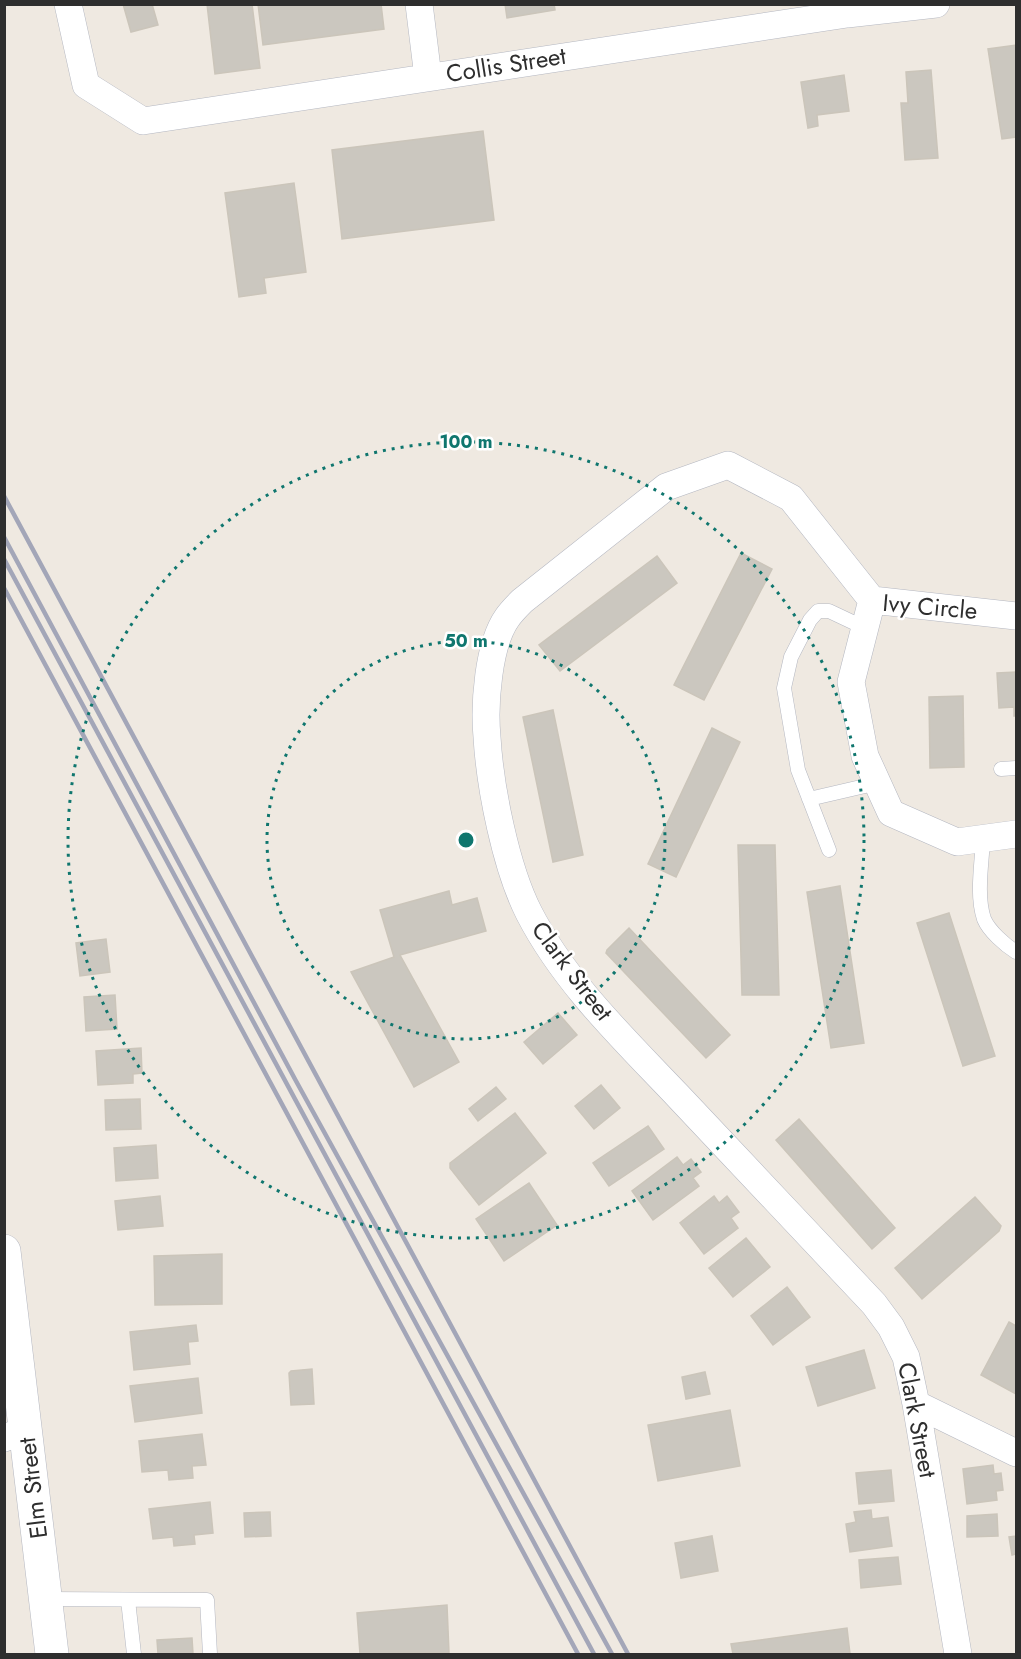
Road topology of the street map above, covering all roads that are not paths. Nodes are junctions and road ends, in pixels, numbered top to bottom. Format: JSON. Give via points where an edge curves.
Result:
{"nodes":[{"id":1,"x":68,"y":4,"type":"edge"},
{"id":2,"x":419,"y":4,"type":"edge"},
{"id":3,"x":936,"y":4,"type":"edge"},
{"id":4,"x":846,"y":9,"type":"edge"},
{"id":5,"x":428,"y":76,"type":"junction"},
{"id":6,"x":872,"y":600,"type":"junction"},
{"id":7,"x":1017,"y":616,"type":"edge"},
{"id":8,"x":865,"y":628,"type":"junction"},
{"id":9,"x":1017,"y":768,"type":"edge"},
{"id":10,"x":1002,"y":769,"type":"dead end"},
{"id":11,"x":878,"y":783,"type":"junction"},
{"id":12,"x":809,"y":798,"type":"junction"},
{"id":13,"x":1016,"y":837,"type":"edge"},
{"id":14,"x":983,"y":839,"type":"junction"},
{"id":15,"x":829,"y":850,"type":"dead end"},
{"id":16,"x":1017,"y":952,"type":"edge"},
{"id":17,"x":5,"y":1254,"type":"edge"},
{"id":18,"x":916,"y":1404,"type":"junction"},
{"id":19,"x":15,"y":1434,"type":"edge"},
{"id":20,"x":1017,"y":1453,"type":"edge"},
{"id":21,"x":46,"y":1599,"type":"junction"},
{"id":22,"x":128,"y":1600,"type":"junction"},
{"id":23,"x":52,"y":1654,"type":"edge"},
{"id":24,"x":134,"y":1654,"type":"edge"},
{"id":25,"x":210,"y":1654,"type":"edge"},
{"id":26,"x":958,"y":1654,"type":"edge"}],
"edges":[{"from":1,"to":5,"type":"street","name":"Collis Street","via":[[86,85],[143,121]]},
{"from":2,"to":5,"type":"street"},
{"from":3,"to":4,"type":"street","name":"Collis Street"},
{"from":4,"to":5,"type":"street","name":"Collis Street"},
{"from":6,"to":7,"type":"street","name":"Ivy Circle"},
{"from":6,"to":8,"type":"street","name":"Ivy Circle"},
{"from":6,"to":18,"type":"street","name":"Clark Street","via":[[791,498],[728,465],[666,487],[522,601],[506,618],[494,645],[485,715],[499,817],[513,871],[528,911],[553,955],[602,1016],[874,1304],[906,1357]]},
{"from":8,"to":11,"type":"street","name":"Ivy Circle","via":[[851,682],[865,756]]},
{"from":8,"to":12,"type":"lane","via":[[829,611],[818,611],[791,657],[784,688],[798,770]]},
{"from":9,"to":10,"type":"lane"},
{"from":11,"to":12,"type":"lane"},
{"from":11,"to":14,"type":"street","name":"Ivy Circle","via":[[891,813],[957,842]]},
{"from":12,"to":15,"type":"lane"},
{"from":13,"to":14,"type":"street","name":"Ivy Circle"},
{"from":14,"to":16,"type":"lane","via":[[984,920],[1000,940]]},
{"from":17,"to":19,"type":"main road","name":"Elm Street"},
{"from":18,"to":20,"type":"street"},
{"from":18,"to":26,"type":"street","name":"Clark Street"},
{"from":19,"to":21,"type":"main road","name":"Elm Street"},
{"from":21,"to":22,"type":"lane"},
{"from":21,"to":23,"type":"main road","name":"Elm Street"},
{"from":22,"to":24,"type":"lane"},
{"from":22,"to":25,"type":"lane","via":[[207,1600]]}]}
